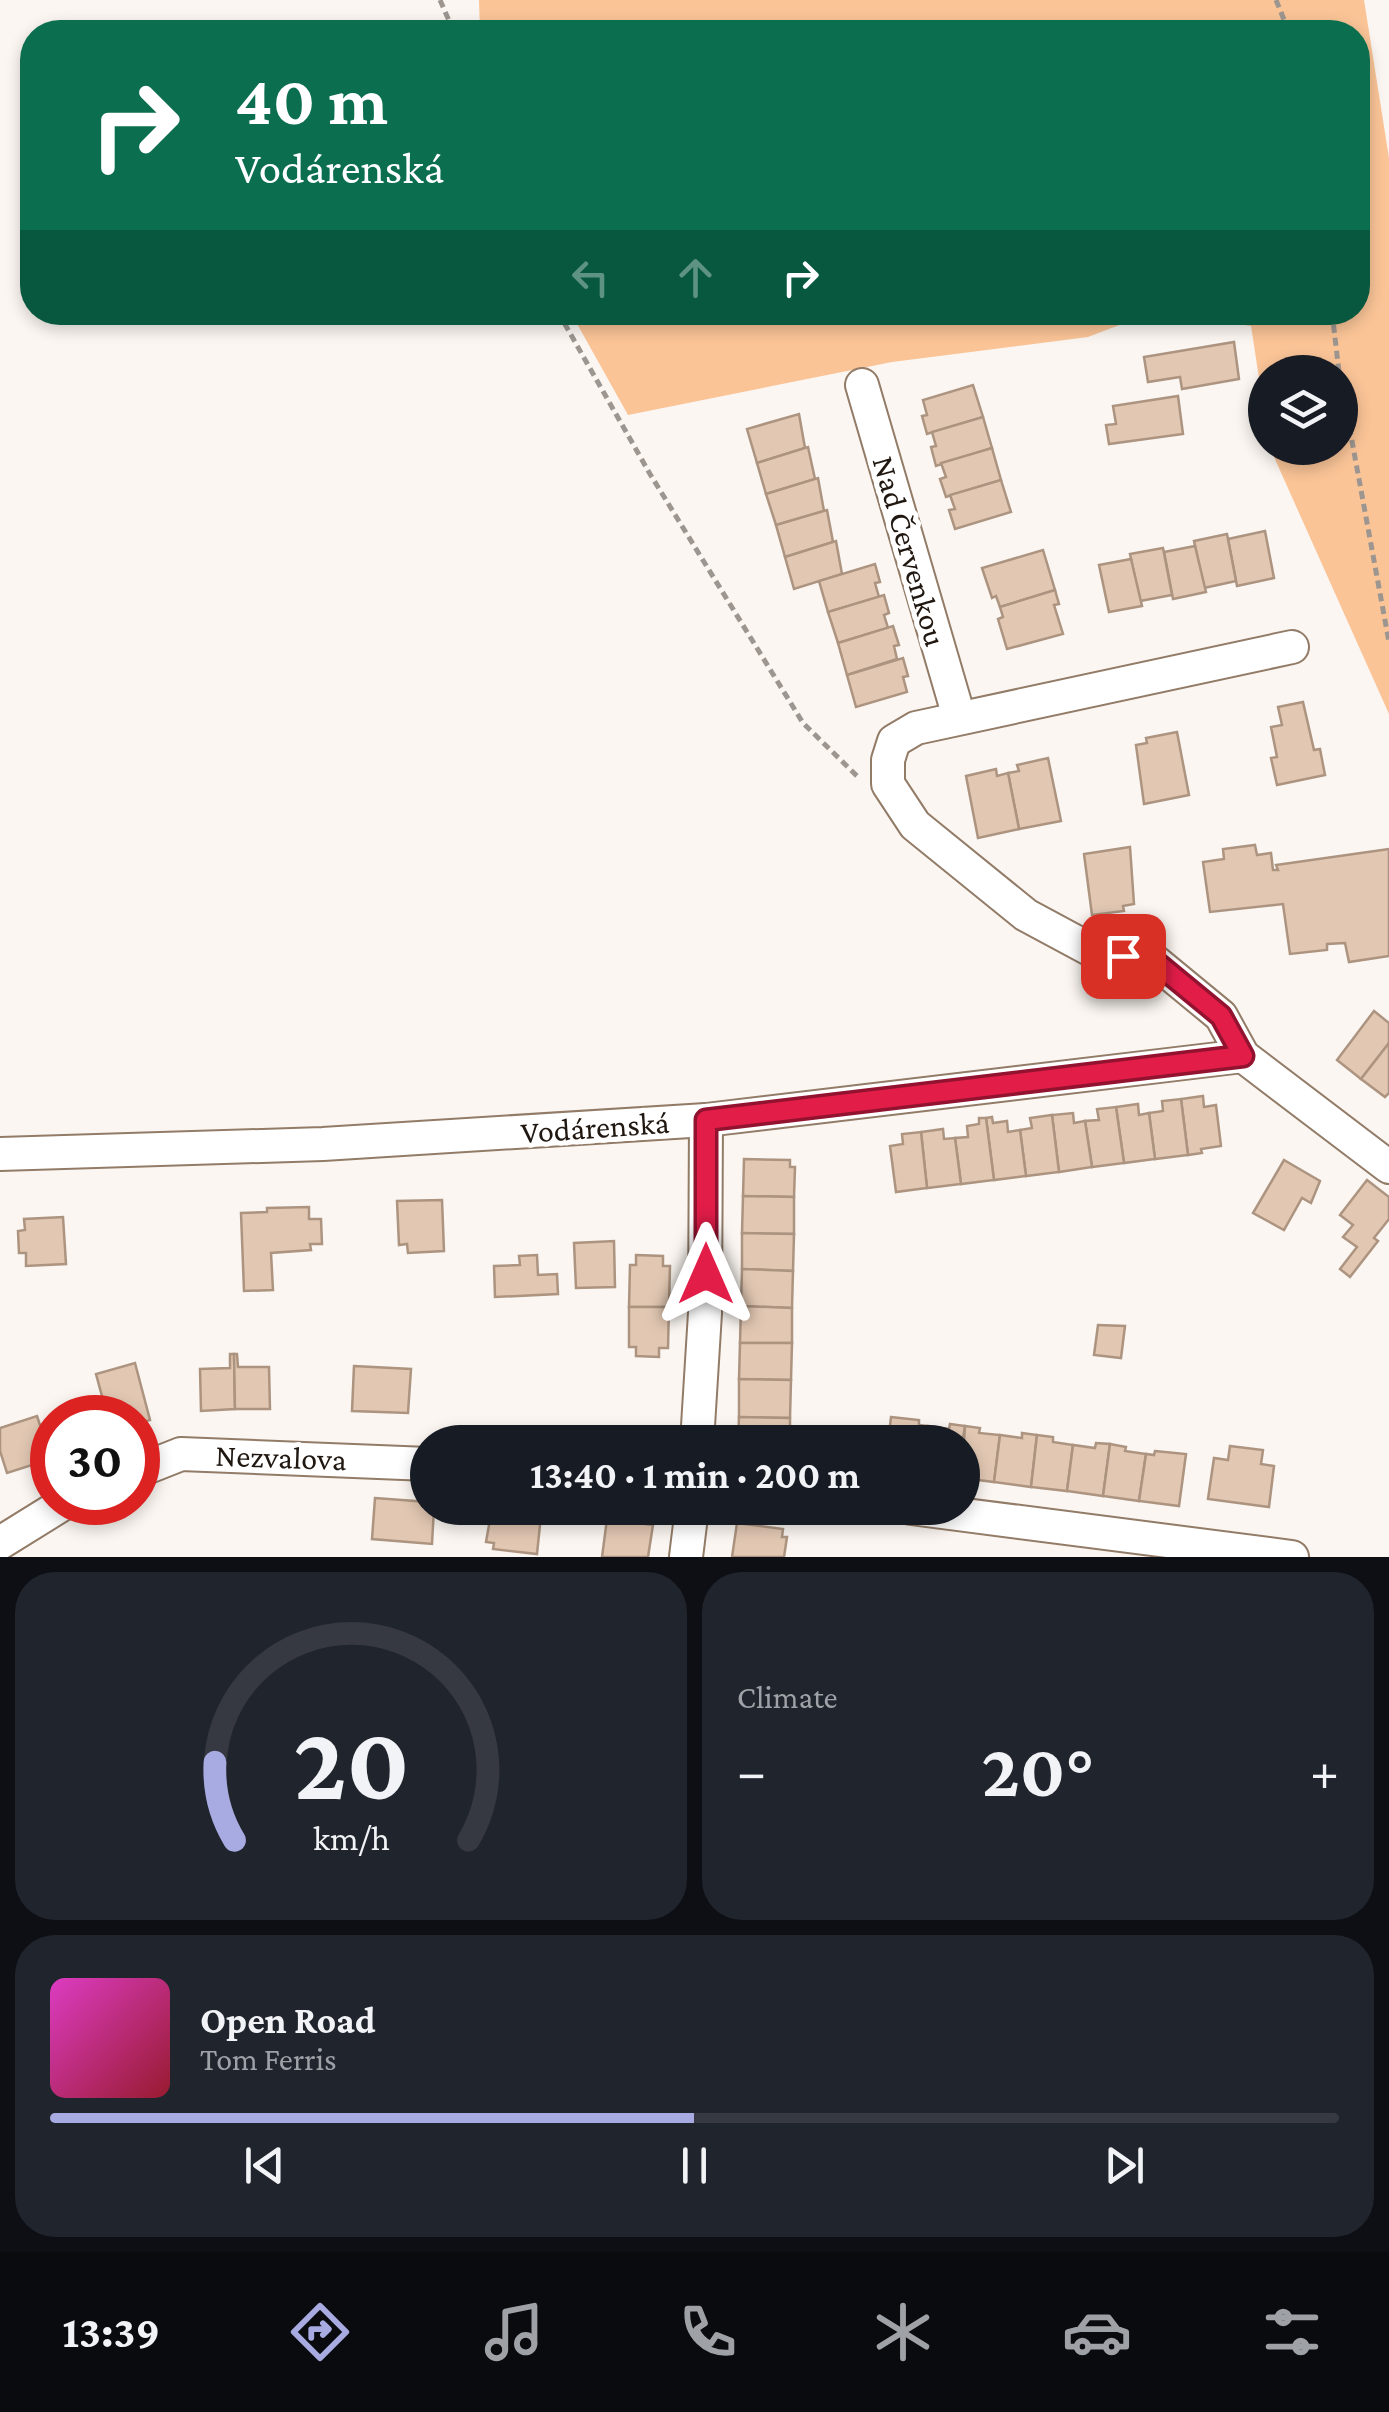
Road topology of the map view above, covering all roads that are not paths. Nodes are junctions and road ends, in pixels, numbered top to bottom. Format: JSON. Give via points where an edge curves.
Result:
{"nodes":[{"id":1,"x":862,"y":385,"type":"dead end"},
{"id":2,"x":1292,"y":648,"type":"dead end"},
{"id":3,"x":959,"y":718,"type":"junction"},
{"id":4,"x":1243,"y":1056,"type":"junction"},
{"id":5,"x":706,"y":1120,"type":"junction"},
{"id":6,"x":0,"y":1154,"type":"edge"},
{"id":7,"x":1389,"y":1167,"type":"edge"},
{"id":8,"x":698,"y":1425,"type":"edge"},
{"id":9,"x":160,"y":1462,"type":"edge"},
{"id":10,"x":410,"y":1463,"type":"edge"},
{"id":11,"x":980,"y":1517,"type":"edge"},
{"id":12,"x":30,"y":1524,"type":"edge"},
{"id":13,"x":690,"y":1525,"type":"edge"},
{"id":14,"x":0,"y":1543,"type":"edge"},
{"id":15,"x":686,"y":1557,"type":"edge"},
{"id":16,"x":1292,"y":1557,"type":"edge"}],
"edges":[{"from":1,"to":3,"type":"street","name":"Nad Červenkou"},
{"from":2,"to":3,"type":"street"},
{"from":3,"to":4,"type":"street","via":[[894,741],[888,784],[914,826],[1026,915],[1093,950],[1153,960],[1221,1016]]},
{"from":4,"to":5,"type":"street","name":"Vodárenská"},
{"from":4,"to":7,"type":"street"},
{"from":5,"to":6,"type":"street","name":"Vodárenská","via":[[322,1144]]},
{"from":5,"to":8,"type":"street"},
{"from":9,"to":10,"type":"street","name":"Nezvalova","via":[[181,1454]]},
{"from":11,"to":16,"type":"street"},
{"from":12,"to":14,"type":"street"},
{"from":13,"to":15,"type":"street"}]}
